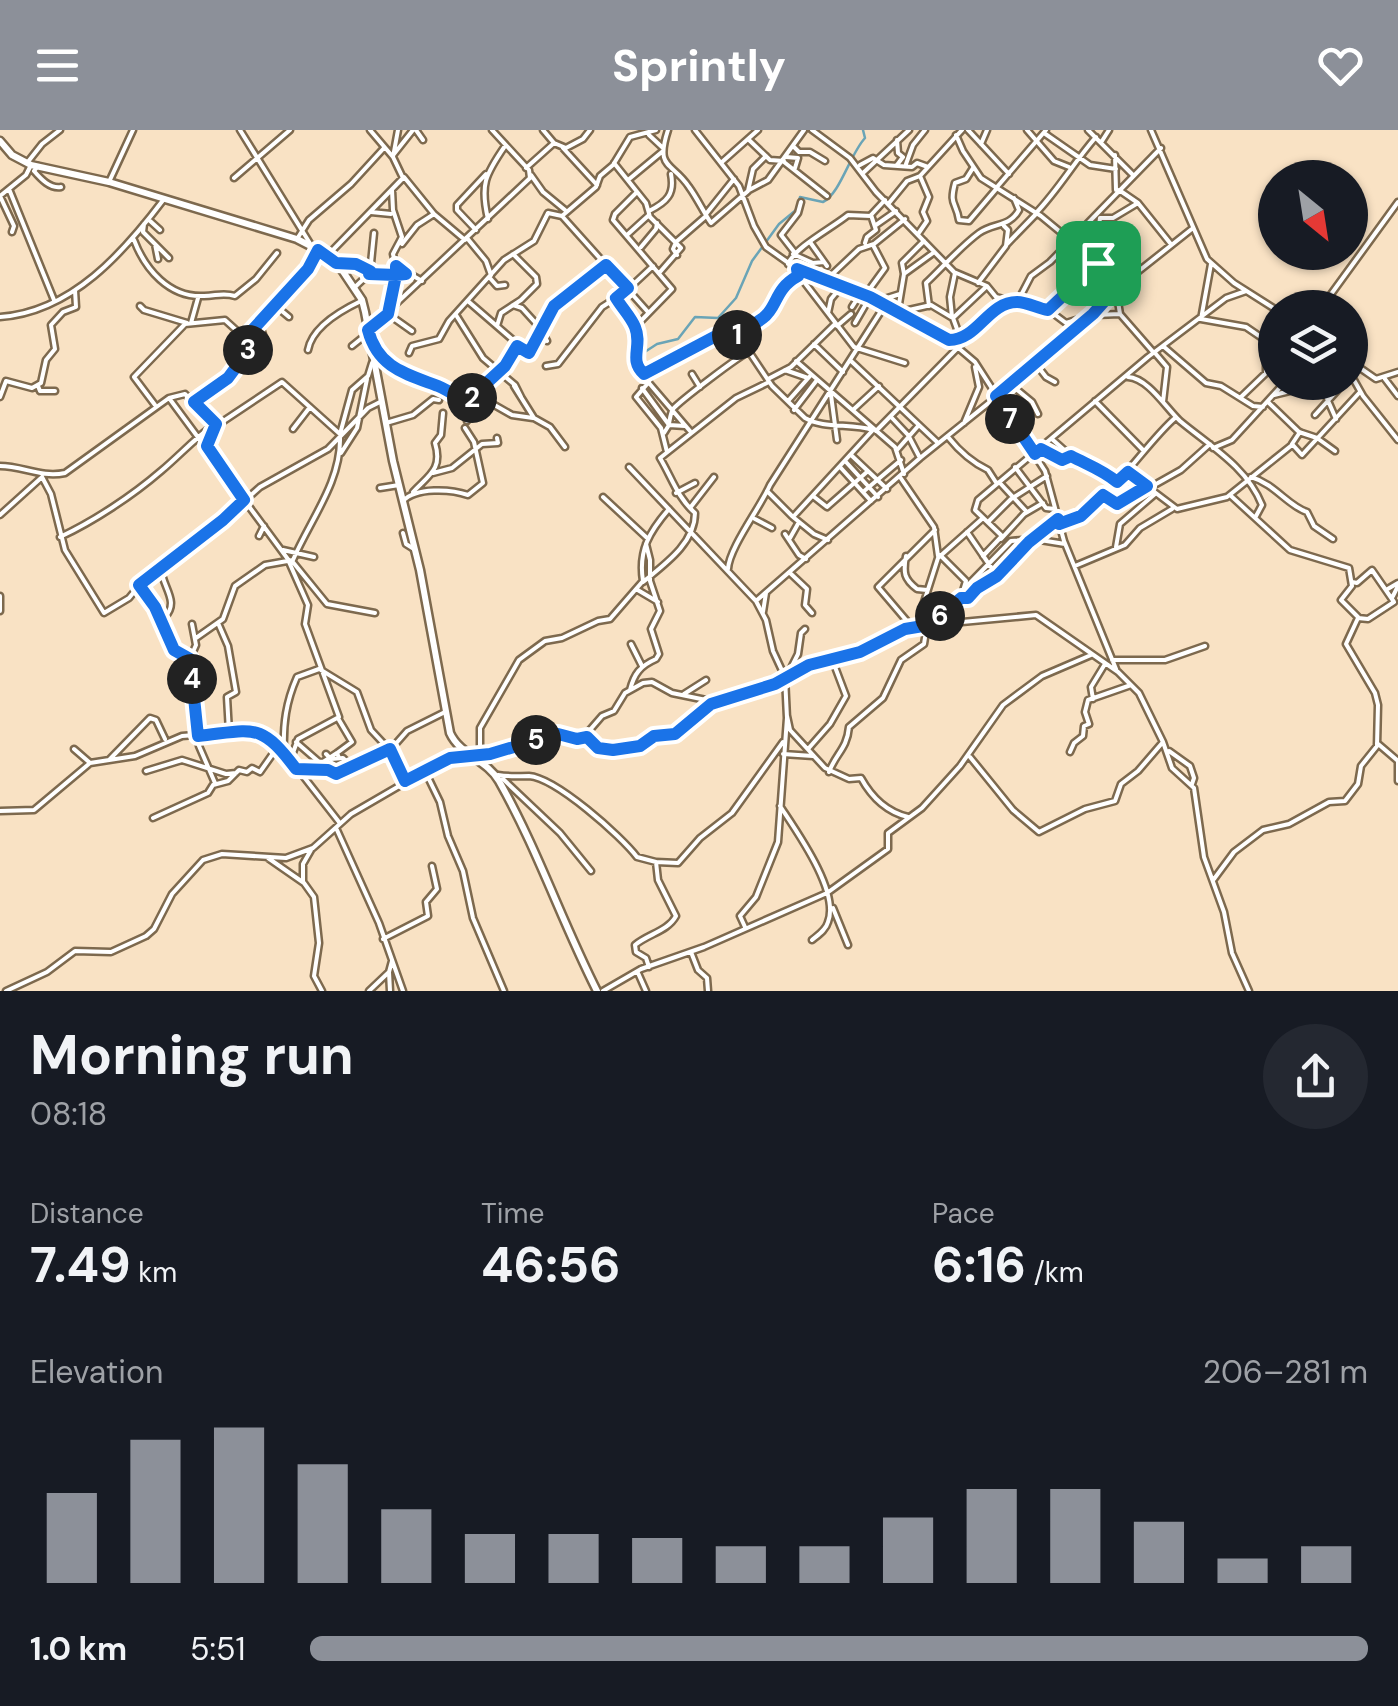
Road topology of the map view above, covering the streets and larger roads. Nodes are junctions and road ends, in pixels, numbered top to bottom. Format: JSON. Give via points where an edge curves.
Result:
{"nodes":[{"id":1,"x":60,"y":130,"type":"edge"},
{"id":2,"x":133,"y":130,"type":"edge"},
{"id":3,"x":240,"y":130,"type":"edge"},
{"id":4,"x":290,"y":130,"type":"edge"},
{"id":5,"x":370,"y":130,"type":"edge"},
{"id":6,"x":414,"y":130,"type":"edge"},
{"id":7,"x":493,"y":130,"type":"edge"},
{"id":8,"x":543,"y":130,"type":"edge"},
{"id":9,"x":590,"y":130,"type":"edge"},
{"id":10,"x":656,"y":130,"type":"edge"},
{"id":11,"x":668,"y":130,"type":"edge"},
{"id":12,"x":695,"y":130,"type":"edge"},
{"id":13,"x":757,"y":130,"type":"edge"},
{"id":14,"x":804,"y":130,"type":"edge"},
{"id":15,"x":812,"y":130,"type":"edge"},
{"id":16,"x":910,"y":130,"type":"edge"},
{"id":17,"x":925,"y":130,"type":"edge"},
{"id":18,"x":951,"y":130,"type":"edge"},
{"id":19,"x":965,"y":130,"type":"edge"},
{"id":20,"x":987,"y":130,"type":"edge"},
{"id":21,"x":1027,"y":130,"type":"edge"},
{"id":22,"x":1088,"y":130,"type":"edge"},
{"id":23,"x":1108,"y":130,"type":"edge"},
{"id":24,"x":1152,"y":130,"type":"edge"},
{"id":25,"x":1045,"y":131,"type":"edge"},
{"id":26,"x":398,"y":132,"type":"edge"},
{"id":27,"x":630,"y":133,"type":"edge"},
{"id":28,"x":648,"y":134,"type":"junction"},
{"id":29,"x":956,"y":136,"type":"junction"},
{"id":30,"x":748,"y":139,"type":"junction"},
{"id":31,"x":1099,"y":139,"type":"junction"},
{"id":32,"x":406,"y":140,"type":"junction"},
{"id":33,"x":423,"y":140,"type":"dead end"},
{"id":34,"x":897,"y":140,"type":"junction"},
{"id":35,"x":0,"y":141,"type":"edge"},
{"id":36,"x":1037,"y":142,"type":"junction"},
{"id":37,"x":554,"y":143,"type":"junction"},
{"id":38,"x":981,"y":144,"type":"junction"},
{"id":39,"x":401,"y":146,"type":"junction"},
{"id":40,"x":793,"y":146,"type":"junction"},
{"id":41,"x":384,"y":148,"type":"junction"},
{"id":42,"x":508,"y":148,"type":"junction"},
{"id":43,"x":563,"y":148,"type":"junction"},
{"id":44,"x":1160,"y":148,"type":"junction"},
{"id":45,"x":663,"y":150,"type":"junction"},
{"id":46,"x":1116,"y":155,"type":"junction"},
{"id":47,"x":393,"y":156,"type":"junction"},
{"id":48,"x":766,"y":156,"type":"junction"},
{"id":49,"x":1078,"y":156,"type":"junction"},
{"id":50,"x":258,"y":158,"type":"junction"},
{"id":51,"x":785,"y":160,"type":"junction"},
{"id":52,"x":876,"y":160,"type":"junction"},
{"id":53,"x":825,"y":161,"type":"dead end"},
{"id":54,"x":722,"y":162,"type":"junction"},
{"id":55,"x":614,"y":163,"type":"junction"},
{"id":56,"x":33,"y":166,"type":"junction"},
{"id":57,"x":858,"y":166,"type":"junction"},
{"id":58,"x":896,"y":166,"type":"junction"},
{"id":59,"x":906,"y":166,"type":"junction"},
{"id":60,"x":928,"y":167,"type":"junction"},
{"id":61,"x":974,"y":167,"type":"junction"},
{"id":62,"x":1069,"y":167,"type":"junction"},
{"id":63,"x":526,"y":168,"type":"junction"},
{"id":64,"x":794,"y":168,"type":"junction"},
{"id":65,"x":1116,"y":169,"type":"junction"},
{"id":66,"x":670,"y":170,"type":"junction"},
{"id":67,"x":863,"y":173,"type":"junction"},
{"id":68,"x":486,"y":174,"type":"junction"},
{"id":69,"x":531,"y":174,"type":"junction"},
{"id":70,"x":1009,"y":174,"type":"junction"},
{"id":71,"x":1133,"y":175,"type":"junction"},
{"id":72,"x":920,"y":176,"type":"junction"},
{"id":73,"x":404,"y":177,"type":"junction"},
{"id":74,"x":234,"y":178,"type":"dead end"},
{"id":75,"x":734,"y":180,"type":"junction"},
{"id":76,"x":628,"y":181,"type":"junction"},
{"id":77,"x":109,"y":182,"type":"junction"},
{"id":78,"x":597,"y":186,"type":"junction"},
{"id":79,"x":61,"y":187,"type":"dead end"},
{"id":80,"x":997,"y":188,"type":"junction"},
{"id":81,"x":9,"y":189,"type":"junction"},
{"id":82,"x":392,"y":190,"type":"junction"},
{"id":83,"x":1117,"y":191,"type":"junction"},
{"id":84,"x":637,"y":192,"type":"junction"},
{"id":85,"x":746,"y":192,"type":"junction"},
{"id":86,"x":827,"y":196,"type":"dead end"},
{"id":87,"x":1014,"y":198,"type":"junction"},
{"id":88,"x":164,"y":199,"type":"junction"},
{"id":89,"x":887,"y":201,"type":"junction"},
{"id":90,"x":801,"y":202,"type":"dead end"},
{"id":91,"x":1398,"y":202,"type":"edge"},
{"id":92,"x":1138,"y":203,"type":"junction"},
{"id":93,"x":896,"y":211,"type":"junction"},
{"id":94,"x":370,"y":213,"type":"junction"},
{"id":95,"x":564,"y":213,"type":"junction"},
{"id":96,"x":649,"y":213,"type":"junction"},
{"id":97,"x":1036,"y":213,"type":"junction"},
{"id":98,"x":434,"y":214,"type":"junction"},
{"id":99,"x":705,"y":215,"type":"junction"},
{"id":100,"x":871,"y":216,"type":"junction"},
{"id":101,"x":394,"y":217,"type":"junction"},
{"id":102,"x":488,"y":219,"type":"junction"},
{"id":103,"x":905,"y":219,"type":"junction"},
{"id":104,"x":146,"y":220,"type":"junction"},
{"id":105,"x":657,"y":224,"type":"junction"},
{"id":106,"x":875,"y":226,"type":"junction"},
{"id":107,"x":1004,"y":226,"type":"junction"},
{"id":108,"x":1193,"y":228,"type":"junction"},
{"id":109,"x":160,"y":230,"type":"dead end"},
{"id":110,"x":476,"y":230,"type":"junction"},
{"id":111,"x":303,"y":231,"type":"junction"},
{"id":112,"x":12,"y":232,"type":"dead end"},
{"id":113,"x":374,"y":233,"type":"dead end"},
{"id":114,"x":918,"y":234,"type":"junction"},
{"id":115,"x":627,"y":236,"type":"junction"},
{"id":116,"x":134,"y":238,"type":"junction"},
{"id":117,"x":466,"y":239,"type":"junction"},
{"id":118,"x":298,"y":240,"type":"junction"},
{"id":119,"x":924,"y":240,"type":"junction"},
{"id":120,"x":1068,"y":240,"type":"junction"},
{"id":121,"x":401,"y":242,"type":"junction"},
{"id":122,"x":676,"y":242,"type":"junction"},
{"id":123,"x":810,"y":242,"type":"junction"},
{"id":124,"x":154,"y":243,"type":"junction"},
{"id":125,"x":1007,"y":244,"type":"junction"},
{"id":126,"x":1171,"y":245,"type":"junction"},
{"id":127,"x":865,"y":246,"type":"junction"},
{"id":128,"x":872,"y":246,"type":"junction"},
{"id":129,"x":315,"y":248,"type":"junction"},
{"id":130,"x":640,"y":249,"type":"junction"},
{"id":131,"x":277,"y":253,"type":"dead end"},
{"id":132,"x":794,"y":253,"type":"junction"},
{"id":133,"x":933,"y":253,"type":"junction"},
{"id":134,"x":513,"y":254,"type":"junction"},
{"id":135,"x":328,"y":255,"type":"junction"},
{"id":136,"x":169,"y":258,"type":"dead end"},
{"id":137,"x":158,"y":259,"type":"dead end"},
{"id":138,"x":371,"y":260,"type":"junction"},
{"id":139,"x":1096,"y":261,"type":"junction"},
{"id":140,"x":336,"y":263,"type":"junction"},
{"id":141,"x":354,"y":264,"type":"junction"},
{"id":142,"x":788,"y":264,"type":"junction"},
{"id":143,"x":1211,"y":264,"type":"junction"},
{"id":144,"x":606,"y":265,"type":"junction"},
{"id":145,"x":945,"y":265,"type":"junction"},
{"id":146,"x":396,"y":266,"type":"junction"},
{"id":147,"x":653,"y":266,"type":"junction"},
{"id":148,"x":490,"y":267,"type":"junction"},
{"id":149,"x":498,"y":269,"type":"junction"},
{"id":150,"x":370,"y":272,"type":"junction"},
{"id":151,"x":660,"y":272,"type":"junction"},
{"id":152,"x":798,"y":272,"type":"junction"},
{"id":153,"x":408,"y":273,"type":"junction"},
{"id":154,"x":955,"y":273,"type":"junction"},
{"id":155,"x":904,"y":274,"type":"junction"},
{"id":156,"x":396,"y":275,"type":"junction"},
{"id":157,"x":490,"y":276,"type":"junction"},
{"id":158,"x":824,"y":280,"type":"junction"},
{"id":159,"x":422,"y":281,"type":"junction"},
{"id":160,"x":978,"y":283,"type":"junction"},
{"id":161,"x":506,"y":285,"type":"dead end"},
{"id":162,"x":987,"y":286,"type":"junction"},
{"id":163,"x":841,"y":287,"type":"junction"},
{"id":164,"x":354,"y":288,"type":"junction"},
{"id":165,"x":628,"y":288,"type":"junction"},
{"id":166,"x":1116,"y":288,"type":"junction"},
{"id":167,"x":75,"y":290,"type":"junction"},
{"id":168,"x":1334,"y":290,"type":"edge"},
{"id":169,"x":1246,"y":291,"type":"junction"},
{"id":170,"x":860,"y":293,"type":"junction"},
{"id":171,"x":900,"y":294,"type":"junction"},
{"id":172,"x":199,"y":296,"type":"junction"},
{"id":173,"x":869,"y":297,"type":"junction"},
{"id":174,"x":616,"y":298,"type":"junction"},
{"id":175,"x":1258,"y":299,"type":"edge"},
{"id":176,"x":54,"y":300,"type":"junction"},
{"id":177,"x":362,"y":300,"type":"junction"},
{"id":178,"x":878,"y":301,"type":"junction"},
{"id":179,"x":468,"y":302,"type":"junction"},
{"id":180,"x":1015,"y":302,"type":"junction"},
{"id":181,"x":513,"y":305,"type":"junction"},
{"id":182,"x":885,"y":305,"type":"junction"},
{"id":183,"x":140,"y":306,"type":"dead end"},
{"id":184,"x":275,"y":306,"type":"junction"},
{"id":185,"x":929,"y":306,"type":"junction"},
{"id":186,"x":1048,"y":310,"type":"junction"},
{"id":187,"x":899,"y":311,"type":"junction"},
{"id":188,"x":648,"y":312,"type":"junction"},
{"id":189,"x":388,"y":314,"type":"junction"},
{"id":190,"x":1120,"y":314,"type":"junction"},
{"id":191,"x":456,"y":315,"type":"junction"},
{"id":192,"x":828,"y":316,"type":"junction"},
{"id":193,"x":0,"y":317,"type":"edge"},
{"id":194,"x":288,"y":317,"type":"dead end"},
{"id":195,"x":1090,"y":317,"type":"junction"},
{"id":196,"x":952,"y":318,"type":"junction"},
{"id":197,"x":1201,"y":319,"type":"junction"},
{"id":198,"x":189,"y":323,"type":"junction"},
{"id":199,"x":260,"y":323,"type":"junction"},
{"id":200,"x":496,"y":323,"type":"junction"},
{"id":201,"x":855,"y":323,"type":"dead end"},
{"id":202,"x":836,"y":325,"type":"junction"},
{"id":203,"x":635,"y":326,"type":"junction"},
{"id":204,"x":412,"y":331,"type":"dead end"},
{"id":205,"x":542,"y":331,"type":"junction"},
{"id":206,"x":369,"y":333,"type":"junction"},
{"id":207,"x":738,"y":335,"type":"junction"},
{"id":208,"x":1258,"y":335,"type":"edge"},
{"id":209,"x":246,"y":339,"type":"junction"},
{"id":210,"x":547,"y":341,"type":"dead end"},
{"id":211,"x":962,"y":342,"type":"junction"},
{"id":212,"x":814,"y":343,"type":"junction"},
{"id":213,"x":266,"y":344,"type":"dead end"},
{"id":214,"x":352,"y":346,"type":"dead end"},
{"id":215,"x":517,"y":346,"type":"junction"},
{"id":216,"x":1163,"y":346,"type":"junction"},
{"id":217,"x":858,"y":349,"type":"junction"},
{"id":218,"x":308,"y":350,"type":"dead end"},
{"id":219,"x":749,"y":352,"type":"junction"},
{"id":220,"x":409,"y":353,"type":"dead end"},
{"id":221,"x":1155,"y":353,"type":"junction"},
{"id":222,"x":374,"y":358,"type":"junction"},
{"id":223,"x":796,"y":360,"type":"junction"},
{"id":224,"x":850,"y":360,"type":"junction"},
{"id":225,"x":975,"y":362,"type":"junction"},
{"id":226,"x":905,"y":363,"type":"dead end"},
{"id":227,"x":1036,"y":364,"type":"junction"},
{"id":228,"x":505,"y":366,"type":"junction"},
{"id":229,"x":546,"y":366,"type":"dead end"},
{"id":230,"x":785,"y":370,"type":"junction"},
{"id":231,"x":843,"y":372,"type":"junction"},
{"id":232,"x":1398,"y":372,"type":"edge"},
{"id":233,"x":644,"y":374,"type":"junction"},
{"id":234,"x":692,"y":374,"type":"dead end"},
{"id":235,"x":1368,"y":374,"type":"edge"},
{"id":236,"x":368,"y":376,"type":"junction"},
{"id":237,"x":505,"y":377,"type":"junction"},
{"id":238,"x":810,"y":377,"type":"junction"},
{"id":239,"x":1127,"y":377,"type":"junction"},
{"id":240,"x":1385,"y":379,"type":"junction"},
{"id":241,"x":817,"y":380,"type":"junction"},
{"id":242,"x":769,"y":381,"type":"junction"},
{"id":243,"x":1258,"y":381,"type":"edge"},
{"id":244,"x":650,"y":382,"type":"junction"},
{"id":245,"x":1055,"y":382,"type":"dead end"},
{"id":246,"x":1010,"y":384,"type":"junction"},
{"id":247,"x":38,"y":386,"type":"junction"},
{"id":248,"x":464,"y":386,"type":"dead end"},
{"id":249,"x":700,"y":386,"type":"junction"},
{"id":250,"x":879,"y":386,"type":"junction"},
{"id":251,"x":642,"y":388,"type":"junction"},
{"id":252,"x":832,"y":390,"type":"junction"},
{"id":253,"x":54,"y":391,"type":"dead end"},
{"id":254,"x":476,"y":394,"type":"junction"},
{"id":255,"x":456,"y":396,"type":"junction"},
{"id":256,"x":996,"y":396,"type":"junction"},
{"id":257,"x":1398,"y":396,"type":"edge"},
{"id":258,"x":0,"y":397,"type":"edge"},
{"id":259,"x":169,"y":398,"type":"junction"},
{"id":260,"x":1241,"y":398,"type":"junction"},
{"id":261,"x":438,"y":400,"type":"dead end"},
{"id":262,"x":1269,"y":400,"type":"edge"},
{"id":263,"x":1326,"y":400,"type":"edge"},
{"id":264,"x":1330,"y":400,"type":"edge"},
{"id":265,"x":1353,"y":400,"type":"edge"},
{"id":266,"x":1366,"y":400,"type":"edge"},
{"id":267,"x":382,"y":401,"type":"junction"},
{"id":268,"x":465,"y":401,"type":"junction"},
{"id":269,"x":1095,"y":401,"type":"junction"},
{"id":270,"x":194,"y":402,"type":"junction"},
{"id":271,"x":787,"y":402,"type":"junction"},
{"id":272,"x":1163,"y":402,"type":"junction"},
{"id":273,"x":1327,"y":403,"type":"junction"},
{"id":274,"x":1265,"y":404,"type":"junction"},
{"id":275,"x":155,"y":406,"type":"junction"},
{"id":276,"x":899,"y":407,"type":"junction"},
{"id":277,"x":310,"y":408,"type":"junction"},
{"id":278,"x":854,"y":409,"type":"junction"},
{"id":279,"x":672,"y":410,"type":"junction"},
{"id":280,"x":794,"y":410,"type":"junction"},
{"id":281,"x":442,"y":413,"type":"dead end"},
{"id":282,"x":1038,"y":414,"type":"dead end"},
{"id":283,"x":1315,"y":415,"type":"dead end"},
{"id":284,"x":890,"y":416,"type":"junction"},
{"id":285,"x":1176,"y":416,"type":"junction"},
{"id":286,"x":360,"y":417,"type":"junction"},
{"id":287,"x":535,"y":419,"type":"junction"},
{"id":288,"x":1336,"y":419,"type":"junction"},
{"id":289,"x":468,"y":421,"type":"dead end"},
{"id":290,"x":810,"y":422,"type":"junction"},
{"id":291,"x":386,"y":423,"type":"junction"},
{"id":292,"x":964,"y":423,"type":"junction"},
{"id":293,"x":216,"y":424,"type":"junction"},
{"id":294,"x":836,"y":424,"type":"junction"},
{"id":295,"x":669,"y":425,"type":"junction"},
{"id":296,"x":919,"y":425,"type":"junction"},
{"id":297,"x":685,"y":426,"type":"junction"},
{"id":298,"x":465,"y":428,"type":"dead end"},
{"id":299,"x":292,"y":430,"type":"dead end"},
{"id":300,"x":874,"y":430,"type":"junction"},
{"id":301,"x":690,"y":432,"type":"junction"},
{"id":302,"x":1300,"y":432,"type":"junction"},
{"id":303,"x":663,"y":433,"type":"junction"},
{"id":304,"x":200,"y":436,"type":"junction"},
{"id":305,"x":341,"y":436,"type":"junction"},
{"id":306,"x":908,"y":436,"type":"junction"},
{"id":307,"x":948,"y":436,"type":"junction"},
{"id":308,"x":497,"y":438,"type":"dead end"},
{"id":309,"x":1317,"y":438,"type":"junction"},
{"id":310,"x":837,"y":440,"type":"dead end"},
{"id":311,"x":1053,"y":440,"type":"junction"},
{"id":312,"x":1398,"y":440,"type":"edge"},
{"id":313,"x":938,"y":444,"type":"junction"},
{"id":314,"x":1292,"y":445,"type":"junction"},
{"id":315,"x":207,"y":446,"type":"junction"},
{"id":316,"x":1212,"y":446,"type":"junction"},
{"id":317,"x":565,"y":448,"type":"dead end"},
{"id":318,"x":476,"y":449,"type":"junction"},
{"id":319,"x":1041,"y":449,"type":"junction"},
{"id":320,"x":897,"y":450,"type":"junction"},
{"id":321,"x":1144,"y":451,"type":"junction"},
{"id":322,"x":1335,"y":451,"type":"dead end"},
{"id":323,"x":666,"y":452,"type":"junction"},
{"id":324,"x":341,"y":453,"type":"junction"},
{"id":325,"x":1035,"y":454,"type":"junction"},
{"id":326,"x":851,"y":455,"type":"junction"},
{"id":327,"x":1071,"y":456,"type":"junction"},
{"id":328,"x":920,"y":458,"type":"junction"},
{"id":329,"x":901,"y":460,"type":"junction"},
{"id":330,"x":846,"y":462,"type":"junction"},
{"id":331,"x":0,"y":466,"type":"edge"},
{"id":332,"x":629,"y":467,"type":"dead end"},
{"id":333,"x":1015,"y":467,"type":"junction"},
{"id":334,"x":841,"y":468,"type":"junction"},
{"id":335,"x":868,"y":471,"type":"junction"},
{"id":336,"x":1128,"y":472,"type":"junction"},
{"id":337,"x":433,"y":473,"type":"junction"},
{"id":338,"x":902,"y":475,"type":"junction"},
{"id":339,"x":43,"y":476,"type":"junction"},
{"id":340,"x":1047,"y":476,"type":"junction"},
{"id":341,"x":862,"y":477,"type":"junction"},
{"id":342,"x":714,"y":478,"type":"dead end"},
{"id":343,"x":1249,"y":478,"type":"junction"},
{"id":344,"x":878,"y":480,"type":"junction"},
{"id":345,"x":854,"y":482,"type":"junction"},
{"id":346,"x":1117,"y":482,"type":"junction"},
{"id":347,"x":695,"y":483,"type":"dead end"},
{"id":348,"x":998,"y":483,"type":"junction"},
{"id":349,"x":399,"y":485,"type":"junction"},
{"id":350,"x":1148,"y":487,"type":"junction"},
{"id":351,"x":380,"y":488,"type":"dead end"},
{"id":352,"x":870,"y":488,"type":"junction"},
{"id":353,"x":1028,"y":488,"type":"junction"},
{"id":354,"x":887,"y":489,"type":"junction"},
{"id":355,"x":767,"y":491,"type":"junction"},
{"id":356,"x":413,"y":492,"type":"junction"},
{"id":357,"x":863,"y":492,"type":"junction"},
{"id":358,"x":676,"y":493,"type":"junction"},
{"id":359,"x":1155,"y":494,"type":"junction"},
{"id":360,"x":1103,"y":495,"type":"junction"},
{"id":361,"x":813,"y":496,"type":"junction"},
{"id":362,"x":1230,"y":496,"type":"junction"},
{"id":363,"x":603,"y":497,"type":"dead end"},
{"id":364,"x":878,"y":497,"type":"junction"},
{"id":365,"x":1011,"y":498,"type":"junction"},
{"id":366,"x":244,"y":500,"type":"junction"},
{"id":367,"x":403,"y":501,"type":"junction"},
{"id":368,"x":872,"y":502,"type":"junction"},
{"id":369,"x":1042,"y":504,"type":"junction"},
{"id":370,"x":690,"y":508,"type":"junction"},
{"id":371,"x":1056,"y":508,"type":"junction"},
{"id":372,"x":1173,"y":508,"type":"junction"},
{"id":373,"x":670,"y":509,"type":"junction"},
{"id":374,"x":1027,"y":512,"type":"junction"},
{"id":375,"x":0,"y":515,"type":"edge"},
{"id":376,"x":793,"y":517,"type":"junction"},
{"id":377,"x":1255,"y":518,"type":"junction"},
{"id":378,"x":754,"y":519,"type":"junction"},
{"id":379,"x":986,"y":520,"type":"junction"},
{"id":380,"x":799,"y":522,"type":"junction"},
{"id":381,"x":1058,"y":522,"type":"junction"},
{"id":382,"x":264,"y":526,"type":"junction"},
{"id":383,"x":772,"y":528,"type":"dead end"},
{"id":384,"x":935,"y":530,"type":"junction"},
{"id":385,"x":693,"y":532,"type":"junction"},
{"id":386,"x":967,"y":532,"type":"junction"},
{"id":387,"x":403,"y":533,"type":"dead end"},
{"id":388,"x":259,"y":536,"type":"dead end"},
{"id":389,"x":60,"y":537,"type":"junction"},
{"id":390,"x":1333,"y":538,"type":"dead end"},
{"id":391,"x":1033,"y":539,"type":"junction"},
{"id":392,"x":646,"y":540,"type":"junction"},
{"id":393,"x":828,"y":540,"type":"junction"},
{"id":394,"x":1001,"y":540,"type":"junction"},
{"id":395,"x":1065,"y":544,"type":"junction"},
{"id":396,"x":1116,"y":549,"type":"junction"},
{"id":397,"x":283,"y":550,"type":"junction"},
{"id":398,"x":414,"y":550,"type":"junction"},
{"id":399,"x":296,"y":552,"type":"junction"},
{"id":400,"x":906,"y":556,"type":"junction"},
{"id":401,"x":984,"y":556,"type":"junction"},
{"id":402,"x":314,"y":557,"type":"dead end"},
{"id":403,"x":939,"y":557,"type":"junction"},
{"id":404,"x":806,"y":558,"type":"junction"},
{"id":405,"x":290,"y":562,"type":"junction"},
{"id":406,"x":988,"y":564,"type":"junction"},
{"id":407,"x":1076,"y":566,"type":"junction"},
{"id":408,"x":161,"y":568,"type":"junction"},
{"id":409,"x":728,"y":571,"type":"junction"},
{"id":410,"x":789,"y":572,"type":"junction"},
{"id":411,"x":642,"y":573,"type":"junction"},
{"id":412,"x":650,"y":576,"type":"junction"},
{"id":413,"x":997,"y":576,"type":"junction"},
{"id":414,"x":643,"y":582,"type":"junction"},
{"id":415,"x":1352,"y":582,"type":"junction"},
{"id":416,"x":139,"y":585,"type":"junction"},
{"id":417,"x":1398,"y":585,"type":"edge"},
{"id":418,"x":967,"y":586,"type":"junction"},
{"id":419,"x":634,"y":590,"type":"junction"},
{"id":420,"x":927,"y":590,"type":"junction"},
{"id":421,"x":1386,"y":590,"type":"junction"},
{"id":422,"x":766,"y":593,"type":"junction"},
{"id":423,"x":0,"y":596,"type":"edge"},
{"id":424,"x":961,"y":598,"type":"junction"},
{"id":425,"x":756,"y":601,"type":"junction"},
{"id":426,"x":658,"y":602,"type":"junction"},
{"id":427,"x":1395,"y":603,"type":"edge"},
{"id":428,"x":0,"y":611,"type":"edge"},
{"id":429,"x":375,"y":613,"type":"dead end"},
{"id":430,"x":763,"y":613,"type":"junction"},
{"id":431,"x":812,"y":613,"type":"dead end"},
{"id":432,"x":165,"y":618,"type":"dead end"},
{"id":433,"x":1360,"y":618,"type":"junction"},
{"id":434,"x":192,"y":624,"type":"dead end"},
{"id":435,"x":218,"y":624,"type":"junction"},
{"id":436,"x":928,"y":625,"type":"junction"},
{"id":437,"x":912,"y":626,"type":"junction"},
{"id":438,"x":805,"y":629,"type":"dead end"},
{"id":439,"x":196,"y":638,"type":"junction"},
{"id":440,"x":631,"y":644,"type":"dead end"},
{"id":441,"x":1206,"y":646,"type":"dead end"},
{"id":442,"x":1091,"y":655,"type":"junction"},
{"id":443,"x":832,"y":658,"type":"junction"},
{"id":444,"x":190,"y":659,"type":"junction"},
{"id":445,"x":1110,"y":663,"type":"junction"},
{"id":446,"x":641,"y":668,"type":"junction"},
{"id":447,"x":320,"y":669,"type":"junction"},
{"id":448,"x":786,"y":676,"type":"junction"},
{"id":449,"x":706,"y":680,"type":"dead end"},
{"id":450,"x":1131,"y":685,"type":"junction"},
{"id":451,"x":636,"y":686,"type":"junction"},
{"id":452,"x":630,"y":690,"type":"junction"},
{"id":453,"x":684,"y":694,"type":"junction"},
{"id":454,"x":1093,"y":698,"type":"junction"},
{"id":455,"x":715,"y":702,"type":"junction"},
{"id":456,"x":445,"y":712,"type":"junction"},
{"id":457,"x":787,"y":716,"type":"junction"},
{"id":458,"x":338,"y":719,"type":"junction"},
{"id":459,"x":228,"y":732,"type":"junction"},
{"id":460,"x":198,"y":736,"type":"junction"},
{"id":461,"x":587,"y":737,"type":"junction"},
{"id":462,"x":166,"y":741,"type":"junction"},
{"id":463,"x":296,"y":742,"type":"junction"},
{"id":464,"x":454,"y":742,"type":"junction"},
{"id":465,"x":784,"y":742,"type":"junction"},
{"id":466,"x":1377,"y":743,"type":"junction"},
{"id":467,"x":279,"y":745,"type":"junction"},
{"id":468,"x":1165,"y":745,"type":"junction"},
{"id":469,"x":74,"y":749,"type":"dead end"},
{"id":470,"x":808,"y":749,"type":"junction"},
{"id":471,"x":387,"y":750,"type":"junction"},
{"id":472,"x":284,"y":751,"type":"junction"},
{"id":473,"x":1070,"y":752,"type":"dead end"},
{"id":474,"x":783,"y":754,"type":"junction"},
{"id":475,"x":338,"y":756,"type":"junction"},
{"id":476,"x":815,"y":756,"type":"junction"},
{"id":477,"x":968,"y":756,"type":"junction"},
{"id":478,"x":450,"y":758,"type":"junction"},
{"id":479,"x":478,"y":758,"type":"junction"},
{"id":480,"x":110,"y":759,"type":"junction"},
{"id":481,"x":290,"y":761,"type":"junction"},
{"id":482,"x":1398,"y":761,"type":"edge"},
{"id":483,"x":90,"y":763,"type":"junction"},
{"id":484,"x":318,"y":764,"type":"junction"},
{"id":485,"x":351,"y":766,"type":"junction"},
{"id":486,"x":207,"y":768,"type":"junction"},
{"id":487,"x":298,"y":769,"type":"junction"},
{"id":488,"x":328,"y":770,"type":"junction"},
{"id":489,"x":424,"y":770,"type":"junction"},
{"id":490,"x":146,"y":771,"type":"dead end"},
{"id":491,"x":236,"y":772,"type":"junction"},
{"id":492,"x":829,"y":772,"type":"junction"},
{"id":493,"x":496,"y":774,"type":"junction"},
{"id":494,"x":405,"y":781,"type":"junction"},
{"id":495,"x":1398,"y":781,"type":"edge"},
{"id":496,"x":215,"y":783,"type":"junction"},
{"id":497,"x":1192,"y":784,"type":"junction"},
{"id":498,"x":779,"y":804,"type":"junction"},
{"id":499,"x":0,"y":811,"type":"edge"},
{"id":500,"x":909,"y":817,"type":"junction"},
{"id":501,"x":153,"y":818,"type":"dead end"},
{"id":502,"x":338,"y":826,"type":"junction"},
{"id":503,"x":311,"y":850,"type":"junction"},
{"id":504,"x":268,"y":858,"type":"junction"},
{"id":505,"x":656,"y":862,"type":"junction"},
{"id":506,"x":432,"y":866,"type":"dead end"},
{"id":507,"x":591,"y":871,"type":"dead end"},
{"id":508,"x":1214,"y":882,"type":"junction"},
{"id":509,"x":304,"y":883,"type":"junction"},
{"id":510,"x":827,"y":893,"type":"junction"},
{"id":511,"x":832,"y":903,"type":"junction"},
{"id":512,"x":745,"y":927,"type":"junction"},
{"id":513,"x":383,"y":939,"type":"junction"},
{"id":514,"x":812,"y":940,"type":"dead end"},
{"id":515,"x":848,"y":945,"type":"dead end"},
{"id":516,"x":691,"y":952,"type":"junction"},
{"id":517,"x":392,"y":961,"type":"junction"},
{"id":518,"x":649,"y":967,"type":"junction"},
{"id":519,"x":389,"y":972,"type":"junction"},
{"id":520,"x":637,"y":972,"type":"junction"},
{"id":521,"x":6,"y":991,"type":"edge"},
{"id":522,"x":322,"y":991,"type":"edge"},
{"id":523,"x":368,"y":991,"type":"edge"},
{"id":524,"x":390,"y":991,"type":"edge"},
{"id":525,"x":403,"y":991,"type":"edge"},
{"id":526,"x":504,"y":991,"type":"edge"},
{"id":527,"x":600,"y":991,"type":"edge"},
{"id":528,"x":646,"y":991,"type":"edge"},
{"id":529,"x":708,"y":991,"type":"edge"},
{"id":530,"x":1248,"y":991,"type":"edge"}],
"edges":[{"from":1,"to":56,"type":"street","via":[[42,144]]},
{"from":2,"to":77,"type":"street"},
{"from":3,"to":50,"type":"street"},
{"from":4,"to":50,"type":"street"},
{"from":5,"to":41,"type":"street"},
{"from":6,"to":32,"type":"street"},
{"from":6,"to":33,"type":"street"},
{"from":7,"to":42,"type":"street"},
{"from":8,"to":37,"type":"street"},
{"from":9,"to":43,"type":"street"},
{"from":10,"to":28,"type":"street"},
{"from":11,"to":45,"type":"street"},
{"from":12,"to":54,"type":"street"},
{"from":13,"to":30,"type":"street"},
{"from":14,"to":40,"type":"street"},
{"from":15,"to":57,"type":"street"},
{"from":16,"to":34,"type":"street"},
{"from":17,"to":59,"type":"street"},
{"from":18,"to":29,"type":"street"},
{"from":19,"to":29,"type":"street"},
{"from":19,"to":38,"type":"street"},
{"from":20,"to":38,"type":"street"},
{"from":21,"to":36,"type":"street"},
{"from":22,"to":31,"type":"street"},
{"from":23,"to":31,"type":"street"},
{"from":24,"to":44,"type":"street"},
{"from":25,"to":36,"type":"street"},
{"from":25,"to":49,"type":"street"},
{"from":26,"to":32,"type":"street"},
{"from":26,"to":39,"type":"street"},
{"from":26,"to":47,"type":"street"},
{"from":27,"to":28,"type":"street"},
{"from":27,"to":55,"type":"street"},
{"from":28,"to":45,"type":"street"},
{"from":29,"to":60,"type":"street"},
{"from":29,"to":61,"type":"street"},
{"from":30,"to":48,"type":"street"},
{"from":30,"to":54,"type":"street"},
{"from":31,"to":46,"type":"street"},
{"from":31,"to":49,"type":"street"},
{"from":32,"to":39,"type":"street"},
{"from":34,"to":52,"type":"street"},
{"from":34,"to":58,"type":"street","via":[[904,157]]},
{"from":35,"to":56,"type":"street"},
{"from":36,"to":62,"type":"street"},
{"from":36,"to":70,"type":"street"},
{"from":37,"to":43,"type":"street"},
{"from":37,"to":63,"type":"street"},
{"from":38,"to":70,"type":"street"},
{"from":39,"to":47,"type":"street"},
{"from":40,"to":51,"type":"street"},
{"from":40,"to":53,"type":"street"},
{"from":41,"to":47,"type":"street"},
{"from":41,"to":111,"type":"street"},
{"from":42,"to":63,"type":"street"},
{"from":42,"to":68,"type":"street"},
{"from":43,"to":78,"type":"street"},
{"from":44,"to":71,"type":"street"},
{"from":44,"to":108,"type":"street"},
{"from":45,"to":66,"type":"street"},
{"from":45,"to":76,"type":"street"},
{"from":46,"to":65,"type":"street"},
{"from":46,"to":71,"type":"street"},
{"from":47,"to":73,"type":"street"},
{"from":48,"to":51,"type":"street"},
{"from":48,"to":85,"type":"street","via":[[753,169]]},
{"from":49,"to":62,"type":"street"},
{"from":49,"to":65,"type":"street"},
{"from":50,"to":74,"type":"street"},
{"from":50,"to":111,"type":"street"},
{"from":51,"to":64,"type":"street"},
{"from":51,"to":64,"type":"street","via":[[798,159]]},
{"from":51,"to":85,"type":"street"},
{"from":52,"to":57,"type":"street"},
{"from":52,"to":58,"type":"street"},
{"from":52,"to":67,"type":"street"},
{"from":54,"to":75,"type":"street"},
{"from":55,"to":76,"type":"street"},
{"from":55,"to":78,"type":"street"},
{"from":56,"to":77,"type":"street"},
{"from":56,"to":79,"type":"street"},
{"from":56,"to":81,"type":"street"},
{"from":57,"to":67,"type":"street"},
{"from":58,"to":59,"type":"street"},
{"from":59,"to":60,"type":"street"},
{"from":60,"to":72,"type":"street"},
{"from":61,"to":80,"type":"street"},
{"from":61,"to":80,"type":"street","via":[[952,192],[959,220],[974,218]]},
{"from":62,"to":97,"type":"street"},
{"from":63,"to":69,"type":"street"},
{"from":64,"to":86,"type":"street"},
{"from":65,"to":83,"type":"street"},
{"from":66,"to":96,"type":"street","via":[[673,192]]},
{"from":66,"to":99,"type":"street","via":[[686,182]]},
{"from":67,"to":89,"type":"street"},
{"from":68,"to":102,"type":"street"},
{"from":68,"to":110,"type":"street","via":[[457,205]]},
{"from":69,"to":95,"type":"street"},
{"from":69,"to":102,"type":"street"},
{"from":70,"to":80,"type":"street"},
{"from":71,"to":83,"type":"street"},
{"from":72,"to":89,"type":"street"},
{"from":72,"to":114,"type":"street","via":[[929,197]]},
{"from":73,"to":82,"type":"street"},
{"from":73,"to":98,"type":"street"},
{"from":75,"to":85,"type":"street"},
{"from":75,"to":99,"type":"street"},
{"from":76,"to":84,"type":"street"},
{"from":77,"to":88,"type":"street"},
{"from":78,"to":95,"type":"street"},
{"from":80,"to":87,"type":"street"},
{"from":81,"to":112,"type":"street","via":[[0,196]]},
{"from":81,"to":176,"type":"street"},
{"from":82,"to":94,"type":"street"},
{"from":82,"to":101,"type":"street"},
{"from":83,"to":92,"type":"street"},
{"from":83,"to":120,"type":"street"},
{"from":84,"to":96,"type":"street"},
{"from":84,"to":115,"type":"street","via":[[614,216]]},
{"from":85,"to":99,"type":"street","via":[[711,223]]},
{"from":85,"to":142,"type":"street","via":[[765,246]]},
{"from":87,"to":97,"type":"street"},
{"from":87,"to":107,"type":"street","via":[[1019,212]]},
{"from":88,"to":104,"type":"street"},
{"from":88,"to":118,"type":"street"},
{"from":89,"to":93,"type":"street"},
{"from":89,"to":100,"type":"street"},
{"from":90,"to":132,"type":"street","via":[[781,235]]},
{"from":91,"to":168,"type":"street"},
{"from":92,"to":126,"type":"street"},
{"from":92,"to":139,"type":"street","via":[[1099,220],[1102,251]]},
{"from":93,"to":103,"type":"street"},
{"from":93,"to":106,"type":"street"},
{"from":94,"to":101,"type":"street"},
{"from":94,"to":135,"type":"street"},
{"from":95,"to":134,"type":"street","via":[[545,216],[532,242]]},
{"from":95,"to":144,"type":"street"},
{"from":96,"to":105,"type":"street"},
{"from":96,"to":115,"type":"street"},
{"from":97,"to":120,"type":"street"},
{"from":97,"to":125,"type":"street"},
{"from":98,"to":117,"type":"street"},
{"from":98,"to":121,"type":"street"},
{"from":99,"to":122,"type":"street"},
{"from":100,"to":106,"type":"street"},
{"from":100,"to":123,"type":"street","via":[[848,215]]},
{"from":101,"to":121,"type":"street"},
{"from":102,"to":110,"type":"street"},
{"from":103,"to":114,"type":"street"},
{"from":103,"to":128,"type":"street"},
{"from":104,"to":109,"type":"street"},
{"from":104,"to":116,"type":"street"},
{"from":104,"to":124,"type":"street","via":[[143,231]]},
{"from":105,"to":122,"type":"street"},
{"from":105,"to":130,"type":"street"},
{"from":106,"to":127,"type":"street"},
{"from":107,"to":125,"type":"street"},
{"from":107,"to":145,"type":"street","via":[[982,230]]},
{"from":108,"to":126,"type":"street"},
{"from":108,"to":143,"type":"street"},
{"from":110,"to":117,"type":"street"},
{"from":111,"to":118,"type":"street"},
{"from":111,"to":129,"type":"street"},
{"from":113,"to":138,"type":"street"},
{"from":114,"to":119,"type":"street"},
{"from":115,"to":130,"type":"street"},
{"from":116,"to":167,"type":"street"},
{"from":116,"to":172,"type":"street","via":[[156,276]]},
{"from":117,"to":148,"type":"street"},
{"from":117,"to":159,"type":"street"},
{"from":118,"to":129,"type":"street"},
{"from":119,"to":133,"type":"street"},
{"from":119,"to":155,"type":"street","via":[[902,264]]},
{"from":120,"to":139,"type":"street"},
{"from":120,"to":180,"type":"street"},
{"from":121,"to":146,"type":"street","via":[[393,254]]},
{"from":122,"to":151,"type":"street","via":[[682,250]]},
{"from":123,"to":132,"type":"street"},
{"from":123,"to":132,"type":"street","via":[[826,264]]},
{"from":124,"to":136,"type":"street"},
{"from":124,"to":137,"type":"street"},
{"from":125,"to":160,"type":"street"},
{"from":126,"to":166,"type":"street"},
{"from":127,"to":128,"type":"street"},
{"from":127,"to":158,"type":"street"},
{"from":128,"to":173,"type":"street","via":[[886,268]]},
{"from":129,"to":135,"type":"street"},
{"from":129,"to":184,"type":"street","via":[[310,266]]},
{"from":130,"to":147,"type":"street"},
{"from":131,"to":172,"type":"street","via":[[234,296]]},
{"from":132,"to":142,"type":"street"},
{"from":133,"to":145,"type":"street"},
{"from":133,"to":155,"type":"street"},
{"from":134,"to":149,"type":"street"},
{"from":134,"to":181,"type":"street","via":[[538,281]]},
{"from":135,"to":140,"type":"street"},
{"from":138,"to":141,"type":"street"},
{"from":138,"to":150,"type":"street"},
{"from":139,"to":166,"type":"street"},
{"from":139,"to":186,"type":"street"},
{"from":140,"to":141,"type":"street"},
{"from":140,"to":164,"type":"street"},
{"from":141,"to":150,"type":"street"},
{"from":142,"to":152,"type":"street"},
{"from":143,"to":169,"type":"street"},
{"from":143,"to":197,"type":"street"},
{"from":144,"to":165,"type":"street"},
{"from":144,"to":205,"type":"street","via":[[554,306]]},
{"from":145,"to":154,"type":"street"},
{"from":145,"to":185,"type":"street","via":[[926,284]]},
{"from":146,"to":153,"type":"street"},
{"from":146,"to":156,"type":"street"},
{"from":147,"to":151,"type":"street"},
{"from":147,"to":165,"type":"street"},
{"from":148,"to":149,"type":"street"},
{"from":148,"to":157,"type":"street"},
{"from":149,"to":157,"type":"street"},
{"from":150,"to":156,"type":"street"},
{"from":150,"to":164,"type":"street"},
{"from":151,"to":188,"type":"street","via":[[672,289]]},
{"from":152,"to":158,"type":"street"},
{"from":152,"to":192,"type":"street"},
{"from":152,"to":207,"type":"street","via":[[761,320]]},
{"from":153,"to":156,"type":"street"},
{"from":153,"to":159,"type":"street"},
{"from":154,"to":160,"type":"street"},
{"from":154,"to":196,"type":"street"},
{"from":155,"to":171,"type":"street"},
{"from":156,"to":189,"type":"street"},
{"from":157,"to":161,"type":"street","via":[[497,286]]},
{"from":157,"to":179,"type":"street"},
{"from":158,"to":163,"type":"street"},
{"from":159,"to":189,"type":"street"},
{"from":160,"to":162,"type":"street"},
{"from":162,"to":180,"type":"street","via":[[996,297]]},
{"from":162,"to":196,"type":"street"},
{"from":163,"to":170,"type":"street"},
{"from":163,"to":192,"type":"street"},
{"from":164,"to":177,"type":"street"},
{"from":165,"to":174,"type":"street"},
{"from":165,"to":188,"type":"street"},
{"from":166,"to":190,"type":"street"},
{"from":166,"to":195,"type":"street"},
{"from":167,"to":176,"type":"street"},
{"from":167,"to":247,"type":"street","via":[[76,307],[51,324],[55,349]]},
{"from":169,"to":175,"type":"street"},
{"from":169,"to":197,"type":"street"},
{"from":170,"to":173,"type":"street"},
{"from":170,"to":202,"type":"street"},
{"from":171,"to":178,"type":"street"},
{"from":171,"to":187,"type":"street"},
{"from":172,"to":198,"type":"street"},
{"from":173,"to":178,"type":"street"},
{"from":173,"to":201,"type":"street"},
{"from":174,"to":203,"type":"street"},
{"from":174,"to":229,"type":"street","via":[[558,364]]},
{"from":176,"to":193,"type":"street"},
{"from":177,"to":206,"type":"street"},
{"from":177,"to":218,"type":"street","via":[[324,326]]},
{"from":178,"to":182,"type":"street"},
{"from":179,"to":191,"type":"street"},
{"from":179,"to":200,"type":"street"},
{"from":180,"to":186,"type":"street"},
{"from":180,"to":211,"type":"street"},
{"from":181,"to":200,"type":"street"},
{"from":181,"to":205,"type":"street"},
{"from":182,"to":187,"type":"street"},
{"from":182,"to":217,"type":"street"},
{"from":183,"to":198,"type":"street"},
{"from":184,"to":194,"type":"street"},
{"from":184,"to":199,"type":"street"},
{"from":185,"to":187,"type":"street"},
{"from":185,"to":196,"type":"street"},
{"from":186,"to":195,"type":"street","via":[[1068,324]]},
{"from":187,"to":211,"type":"street"},
{"from":188,"to":203,"type":"street"},
{"from":189,"to":204,"type":"street"},
{"from":189,"to":206,"type":"street"},
{"from":190,"to":195,"type":"street"},
{"from":190,"to":221,"type":"street"},
{"from":191,"to":220,"type":"street","via":[[437,341],[411,346]]},
{"from":191,"to":237,"type":"street","via":[[483,358]]},
{"from":192,"to":202,"type":"street"},
{"from":195,"to":227,"type":"street"},
{"from":196,"to":211,"type":"street"},
{"from":197,"to":208,"type":"street"},
{"from":197,"to":216,"type":"street"},
{"from":198,"to":209,"type":"street","via":[[225,320]]},
{"from":198,"to":275,"type":"street","via":[[134,377]]},
{"from":199,"to":209,"type":"street"},
{"from":199,"to":213,"type":"street"},
{"from":200,"to":215,"type":"street"},
{"from":202,"to":212,"type":"street"},
{"from":202,"to":217,"type":"street"},
{"from":203,"to":233,"type":"street","via":[[634,357]]},
{"from":205,"to":210,"type":"street"},
{"from":205,"to":215,"type":"street","via":[[529,353]]},
{"from":206,"to":214,"type":"street"},
{"from":206,"to":222,"type":"street"},
{"from":206,"to":255,"type":"street","via":[[390,368]]},
{"from":207,"to":219,"type":"street"},
{"from":207,"to":233,"type":"street","via":[[731,342],[723,334],[714,337]]},
{"from":209,"to":270,"type":"street","via":[[248,351],[228,378]]},
{"from":211,"to":225,"type":"street"},
{"from":211,"to":276,"type":"street"},
{"from":212,"to":223,"type":"street"},
{"from":212,"to":231,"type":"street"},
{"from":215,"to":228,"type":"street"},
{"from":216,"to":221,"type":"street"},
{"from":216,"to":260,"type":"street","via":[[1206,383]]},
{"from":217,"to":224,"type":"street"},
{"from":217,"to":226,"type":"street"},
{"from":219,"to":242,"type":"street"},
{"from":219,"to":249,"type":"street"},
{"from":221,"to":239,"type":"street"},
{"from":221,"to":272,"type":"street","via":[[1167,366]]},
{"from":222,"to":236,"type":"street"},
{"from":222,"to":267,"type":"street"},
{"from":223,"to":230,"type":"street"},
{"from":223,"to":238,"type":"street"},
{"from":224,"to":231,"type":"street"},
{"from":224,"to":250,"type":"street"},
{"from":225,"to":256,"type":"street"},
{"from":225,"to":292,"type":"street","via":[[979,387]]},
{"from":227,"to":245,"type":"street"},
{"from":227,"to":246,"type":"street"},
{"from":228,"to":237,"type":"street"},
{"from":228,"to":237,"type":"street"},
{"from":230,"to":238,"type":"street"},
{"from":230,"to":242,"type":"street"},
{"from":231,"to":252,"type":"street"},
{"from":232,"to":240,"type":"street"},
{"from":233,"to":244,"type":"street"},
{"from":234,"to":249,"type":"street"},
{"from":235,"to":240,"type":"street"},
{"from":236,"to":286,"type":"street"},
{"from":236,"to":305,"type":"street","via":[[352,389]]},
{"from":237,"to":254,"type":"street","via":[[492,378]]},
{"from":237,"to":287,"type":"street"},
{"from":238,"to":241,"type":"street"},
{"from":238,"to":271,"type":"street"},
{"from":239,"to":269,"type":"street"},
{"from":239,"to":272,"type":"street"},
{"from":240,"to":257,"type":"street"},
{"from":241,"to":252,"type":"street"},
{"from":241,"to":280,"type":"street"},
{"from":242,"to":271,"type":"street"},
{"from":242,"to":301,"type":"street"},
{"from":243,"to":260,"type":"street"},
{"from":244,"to":251,"type":"street"},
{"from":244,"to":279,"type":"street"},
{"from":246,"to":256,"type":"street"},
{"from":246,"to":282,"type":"street"},
{"from":247,"to":253,"type":"street"},
{"from":247,"to":258,"type":"street","via":[[7,381]]},
{"from":248,"to":255,"type":"street"},
{"from":249,"to":279,"type":"street"},
{"from":250,"to":276,"type":"street"},
{"from":250,"to":278,"type":"street"},
{"from":251,"to":295,"type":"street"},
{"from":251,"to":303,"type":"street","via":[[637,399]]},
{"from":252,"to":278,"type":"street"},
{"from":252,"to":290,"type":"street"},
{"from":252,"to":294,"type":"street"},
{"from":254,"to":268,"type":"street"},
{"from":254,"to":287,"type":"street","via":[[509,414]]},
{"from":255,"to":268,"type":"street"},
{"from":256,"to":292,"type":"street"},
{"from":256,"to":325,"type":"street"},
{"from":259,"to":270,"type":"street","via":[[184,393]]},
{"from":259,"to":275,"type":"street"},
{"from":259,"to":304,"type":"street"},
{"from":260,"to":274,"type":"street"},
{"from":261,"to":291,"type":"street"},
{"from":262,"to":274,"type":"street"},
{"from":263,"to":273,"type":"street"},
{"from":264,"to":273,"type":"street"},
{"from":265,"to":288,"type":"street"},
{"from":266,"to":312,"type":"street"},
{"from":267,"to":286,"type":"street"},
{"from":267,"to":291,"type":"street"},
{"from":268,"to":289,"type":"street"},
{"from":269,"to":311,"type":"street"},
{"from":269,"to":321,"type":"street"},
{"from":270,"to":293,"type":"street"},
{"from":271,"to":280,"type":"street"},
{"from":272,"to":285,"type":"street"},
{"from":273,"to":283,"type":"street"},
{"from":273,"to":288,"type":"street"},
{"from":274,"to":302,"type":"street"},
{"from":274,"to":316,"type":"street","via":[[1232,440]]},
{"from":275,"to":339,"type":"street","via":[[71,470]]},
{"from":276,"to":284,"type":"street"},
{"from":276,"to":296,"type":"street"},
{"from":277,"to":293,"type":"street","via":[[281,382]]},
{"from":277,"to":299,"type":"street"},
{"from":277,"to":305,"type":"street"},
{"from":278,"to":300,"type":"street"},
{"from":279,"to":295,"type":"street"},
{"from":279,"to":297,"type":"street"},
{"from":280,"to":290,"type":"street"},
{"from":281,"to":337,"type":"street"},
{"from":284,"to":300,"type":"street"},
{"from":284,"to":306,"type":"street"},
{"from":285,"to":316,"type":"street"},
{"from":285,"to":321,"type":"street"},
{"from":286,"to":305,"type":"street"},
{"from":286,"to":324,"type":"street"},
{"from":287,"to":317,"type":"street"},
{"from":288,"to":309,"type":"street"},
{"from":290,"to":294,"type":"street"},
{"from":290,"to":355,"type":"street"},
{"from":291,"to":349,"type":"street"},
{"from":292,"to":307,"type":"street"},
{"from":293,"to":304,"type":"street"},
{"from":293,"to":315,"type":"street"},
{"from":294,"to":300,"type":"street"},
{"from":294,"to":310,"type":"street"},
{"from":295,"to":297,"type":"street"},
{"from":295,"to":303,"type":"street"},
{"from":296,"to":306,"type":"street"},
{"from":296,"to":313,"type":"street"},
{"from":297,"to":301,"type":"street"},
{"from":298,"to":318,"type":"street"},
{"from":300,"to":320,"type":"street"},
{"from":300,"to":326,"type":"street"},
{"from":301,"to":323,"type":"street"},
{"from":302,"to":309,"type":"street"},
{"from":302,"to":314,"type":"street"},
{"from":303,"to":323,"type":"street"},
{"from":304,"to":315,"type":"street"},
{"from":304,"to":389,"type":"street","via":[[130,497]]},
{"from":305,"to":324,"type":"street"},
{"from":305,"to":366,"type":"street"},
{"from":306,"to":320,"type":"street"},
{"from":306,"to":328,"type":"street"},
{"from":307,"to":313,"type":"street"},
{"from":307,"to":348,"type":"street"},
{"from":308,"to":318,"type":"street"},
{"from":309,"to":314,"type":"street","via":[[1302,455]]},
{"from":309,"to":322,"type":"street"},
{"from":311,"to":319,"type":"street"},
{"from":311,"to":327,"type":"street"},
{"from":313,"to":328,"type":"street"},
{"from":314,"to":343,"type":"street"},
{"from":315,"to":366,"type":"street"},
{"from":316,"to":343,"type":"street"},
{"from":316,"to":350,"type":"street"},
{"from":318,"to":337,"type":"street"},
{"from":318,"to":356,"type":"street","via":[[484,482],[468,495]]},
{"from":319,"to":325,"type":"street"},
{"from":319,"to":327,"type":"street","via":[[1062,460]]},
{"from":320,"to":329,"type":"street"},
{"from":321,"to":336,"type":"street"},
{"from":323,"to":358,"type":"street","via":[[660,460]]},
{"from":324,"to":399,"type":"street"},
{"from":325,"to":333,"type":"street"},
{"from":325,"to":340,"type":"street"},
{"from":326,"to":330,"type":"street"},
{"from":326,"to":335,"type":"street"},
{"from":327,"to":346,"type":"street"},
{"from":328,"to":338,"type":"street"},
{"from":329,"to":338,"type":"street"},
{"from":329,"to":344,"type":"street"},
{"from":330,"to":334,"type":"street"},
{"from":330,"to":341,"type":"street"},
{"from":331,"to":339,"type":"street"},
{"from":332,"to":373,"type":"street"},
{"from":333,"to":348,"type":"street"},
{"from":333,"to":353,"type":"street"},
{"from":334,"to":345,"type":"street"},
{"from":334,"to":361,"type":"street"},
{"from":335,"to":341,"type":"street"},
{"from":335,"to":344,"type":"street"},
{"from":336,"to":346,"type":"street"},
{"from":336,"to":350,"type":"street"},
{"from":337,"to":356,"type":"street"},
{"from":338,"to":354,"type":"street"},
{"from":338,"to":384,"type":"street"},
{"from":339,"to":375,"type":"street"},
{"from":339,"to":389,"type":"street"},
{"from":340,"to":353,"type":"street"},
{"from":340,"to":371,"type":"street"},
{"from":341,"to":345,"type":"street"},
{"from":341,"to":352,"type":"street"},
{"from":342,"to":370,"type":"street"},
{"from":343,"to":362,"type":"street"},
{"from":343,"to":377,"type":"street","via":[[1262,504]]},
{"from":343,"to":390,"type":"street","via":[[1272,484]]},
{"from":344,"to":352,"type":"street"},
{"from":344,"to":354,"type":"street"},
{"from":345,"to":357,"type":"street"},
{"from":345,"to":361,"type":"street","via":[[827,507]]},
{"from":346,"to":360,"type":"street"},
{"from":347,"to":358,"type":"street"},
{"from":348,"to":365,"type":"street"},
{"from":348,"to":379,"type":"street","via":[[974,505]]},
{"from":349,"to":351,"type":"street"},
{"from":349,"to":367,"type":"street"},
{"from":350,"to":359,"type":"street"},
{"from":350,"to":360,"type":"street","via":[[1117,504]]},
{"from":352,"to":357,"type":"street"},
{"from":352,"to":364,"type":"street"},
{"from":353,"to":365,"type":"street"},
{"from":353,"to":369,"type":"street"},
{"from":354,"to":364,"type":"street"},
{"from":355,"to":376,"type":"street"},
{"from":355,"to":378,"type":"street"},
{"from":356,"to":367,"type":"street"},
{"from":357,"to":368,"type":"street"},
{"from":358,"to":370,"type":"street"},
{"from":359,"to":372,"type":"street"},
{"from":359,"to":396,"type":"street","via":[[1120,524]]},
{"from":360,"to":381,"type":"street","via":[[1081,516]]},
{"from":361,"to":376,"type":"street"},
{"from":362,"to":372,"type":"street"},
{"from":362,"to":377,"type":"street"},
{"from":363,"to":392,"type":"street"},
{"from":364,"to":368,"type":"street"},
{"from":365,"to":374,"type":"street"},
{"from":365,"to":379,"type":"street"},
{"from":366,"to":382,"type":"street"},
{"from":366,"to":408,"type":"street"},
{"from":367,"to":398,"type":"street"},
{"from":368,"to":393,"type":"street"},
{"from":369,"to":371,"type":"street"},
{"from":369,"to":374,"type":"street"},
{"from":370,"to":385,"type":"street"},
{"from":371,"to":381,"type":"street"},
{"from":372,"to":396,"type":"street"},
{"from":373,"to":385,"type":"street"},
{"from":373,"to":392,"type":"street"},
{"from":374,"to":394,"type":"street"},
{"from":376,"to":380,"type":"street"},
{"from":377,"to":415,"type":"street","via":[[1290,550],[1349,568]]},
{"from":378,"to":383,"type":"street"},
{"from":378,"to":409,"type":"street"},
{"from":379,"to":386,"type":"street"},
{"from":379,"to":394,"type":"street"},
{"from":380,"to":393,"type":"street"},
{"from":380,"to":404,"type":"street","via":[[787,536]]},
{"from":381,"to":391,"type":"street"},
{"from":381,"to":395,"type":"street"},
{"from":382,"to":388,"type":"street"},
{"from":382,"to":397,"type":"street"},
{"from":384,"to":400,"type":"street"},
{"from":384,"to":403,"type":"street"},
{"from":385,"to":409,"type":"street"},
{"from":385,"to":412,"type":"street"},
{"from":386,"to":401,"type":"street"},
{"from":386,"to":403,"type":"street"},
{"from":387,"to":398,"type":"street"},
{"from":389,"to":416,"type":"street","via":[[104,613]]},
{"from":391,"to":395,"type":"street"},
{"from":391,"to":406,"type":"street","via":[[1010,542]]},
{"from":391,"to":413,"type":"street"},
{"from":392,"to":411,"type":"street"},
{"from":392,"to":412,"type":"street"},
{"from":393,"to":404,"type":"street"},
{"from":394,"to":401,"type":"street"},
{"from":395,"to":407,"type":"street"},
{"from":396,"to":407,"type":"street"},
{"from":397,"to":399,"type":"street"},
{"from":397,"to":405,"type":"street"},
{"from":398,"to":456,"type":"street"},
{"from":399,"to":402,"type":"street"},
{"from":399,"to":405,"type":"street"},
{"from":400,"to":420,"type":"street","via":[[905,578]]},
{"from":400,"to":437,"type":"street","via":[[878,589]]},
{"from":401,"to":406,"type":"street"},
{"from":403,"to":418,"type":"street"},
{"from":403,"to":420,"type":"street"},
{"from":404,"to":410,"type":"street"},
{"from":405,"to":429,"type":"street","via":[[327,604]]},
{"from":405,"to":435,"type":"street","via":[[265,565],[236,586]]},
{"from":405,"to":447,"type":"street","via":[[308,605],[305,623]]},
{"from":406,"to":413,"type":"street"},
{"from":406,"to":418,"type":"street"},
{"from":407,"to":445,"type":"street"},
{"from":408,"to":416,"type":"street"},
{"from":408,"to":432,"type":"street","via":[[172,600]]},
{"from":409,"to":425,"type":"street"},
{"from":410,"to":422,"type":"street"},
{"from":410,"to":431,"type":"street","via":[[807,589],[805,605]]},
{"from":411,"to":414,"type":"street"},
{"from":411,"to":419,"type":"street"},
{"from":412,"to":414,"type":"street"},
{"from":412,"to":426,"type":"street"},
{"from":413,"to":424,"type":"street"},
{"from":414,"to":419,"type":"street"},
{"from":415,"to":421,"type":"street","via":[[1372,570]]},
{"from":415,"to":433,"type":"street","via":[[1341,600]]},
{"from":416,"to":444,"type":"street","via":[[174,650]]},
{"from":417,"to":421,"type":"street"},
{"from":417,"to":427,"type":"street"},
{"from":418,"to":424,"type":"street"},
{"from":419,"to":426,"type":"street"},
{"from":419,"to":479,"type":"street","via":[[610,619],[545,641],[517,662],[480,728]]},
{"from":420,"to":436,"type":"street"},
{"from":421,"to":427,"type":"street"},
{"from":422,"to":425,"type":"street"},
{"from":422,"to":430,"type":"street"},
{"from":423,"to":428,"type":"street"},
{"from":424,"to":436,"type":"street"},
{"from":425,"to":430,"type":"street"},
{"from":426,"to":446,"type":"street","via":[[651,634],[659,654]]},
{"from":427,"to":433,"type":"street"},
{"from":430,"to":448,"type":"street"},
{"from":433,"to":466,"type":"street","via":[[1346,644],[1377,699]]},
{"from":434,"to":439,"type":"street"},
{"from":435,"to":439,"type":"street"},
{"from":435,"to":459,"type":"street","via":[[236,692],[227,698]]},
{"from":436,"to":437,"type":"street"},
{"from":436,"to":442,"type":"street","via":[[1036,616]]},
{"from":436,"to":492,"type":"street","via":[[925,642],[901,660],[883,698],[849,727]]},
{"from":437,"to":443,"type":"street"},
{"from":438,"to":448,"type":"street"},
{"from":439,"to":444,"type":"street"},
{"from":440,"to":446,"type":"street"},
{"from":441,"to":445,"type":"street","via":[[1165,660]]},
{"from":442,"to":445,"type":"street"},
{"from":442,"to":477,"type":"street","via":[[1042,676],[1003,705]]},
{"from":443,"to":448,"type":"street"},
{"from":443,"to":470,"type":"street","via":[[846,696]]},
{"from":444,"to":460,"type":"street"},
{"from":445,"to":450,"type":"street"},
{"from":445,"to":454,"type":"street","via":[[1091,687]]},
{"from":446,"to":451,"type":"street"},
{"from":446,"to":452,"type":"street"},
{"from":447,"to":458,"type":"street"},
{"from":447,"to":471,"type":"street","via":[[357,692],[370,730]]},
{"from":447,"to":472,"type":"street","via":[[296,678],[282,728]]},
{"from":448,"to":455,"type":"street"},
{"from":448,"to":457,"type":"street"},
{"from":449,"to":453,"type":"street"},
{"from":450,"to":454,"type":"street"},
{"from":450,"to":468,"type":"street"},
{"from":451,"to":452,"type":"street"},
{"from":451,"to":453,"type":"street","via":[[652,682]]},
{"from":452,"to":461,"type":"street"},
{"from":453,"to":455,"type":"street"},
{"from":454,"to":473,"type":"street","via":[[1085,712],[1089,724]]},
{"from":455,"to":461,"type":"street","via":[[676,733],[640,746],[604,750]]},
{"from":456,"to":464,"type":"street"},
{"from":456,"to":471,"type":"street"},
{"from":457,"to":465,"type":"street"},
{"from":457,"to":470,"type":"street"},
{"from":458,"to":463,"type":"street"},
{"from":458,"to":475,"type":"street","via":[[352,742]]},
{"from":459,"to":460,"type":"street"},
{"from":459,"to":467,"type":"street","via":[[258,732]]},
{"from":460,"to":462,"type":"street"},
{"from":460,"to":486,"type":"street"},
{"from":461,"to":479,"type":"street","via":[[558,734]]},
{"from":462,"to":480,"type":"street","via":[[136,756]]},
{"from":462,"to":480,"type":"street","via":[[150,718]]},
{"from":463,"to":481,"type":"street"},
{"from":463,"to":484,"type":"street"},
{"from":464,"to":478,"type":"street"},
{"from":464,"to":479,"type":"street"},
{"from":465,"to":474,"type":"street"},
{"from":465,"to":505,"type":"street","via":[[720,826],[680,862]]},
{"from":466,"to":482,"type":"street"},
{"from":466,"to":508,"type":"street","via":[[1345,801],[1252,837]]},
{"from":467,"to":472,"type":"street"},
{"from":467,"to":491,"type":"street","via":[[260,772]]},
{"from":468,"to":477,"type":"street","via":[[1121,784],[1115,800],[1039,832]]},
{"from":468,"to":497,"type":"street","via":[[1172,768]]},
{"from":468,"to":497,"type":"street","via":[[1190,766]]},
{"from":469,"to":483,"type":"street"},
{"from":470,"to":476,"type":"street"},
{"from":471,"to":485,"type":"street"},
{"from":471,"to":494,"type":"street"},
{"from":472,"to":481,"type":"street"},
{"from":474,"to":476,"type":"street"},
{"from":474,"to":498,"type":"street"},
{"from":475,"to":484,"type":"street"},
{"from":475,"to":485,"type":"street"},
{"from":476,"to":492,"type":"street"},
{"from":477,"to":500,"type":"street"},
{"from":478,"to":479,"type":"street"},
{"from":478,"to":489,"type":"street"},
{"from":479,"to":493,"type":"street"},
{"from":480,"to":483,"type":"street"},
{"from":481,"to":487,"type":"street"},
{"from":482,"to":495,"type":"street"},
{"from":483,"to":499,"type":"street","via":[[34,810]]},
{"from":484,"to":487,"type":"street"},
{"from":484,"to":488,"type":"street"},
{"from":485,"to":488,"type":"street","via":[[336,774]]},
{"from":486,"to":490,"type":"street","via":[[182,760]]},
{"from":486,"to":491,"type":"street"},
{"from":486,"to":496,"type":"street"},
{"from":487,"to":488,"type":"street"},
{"from":487,"to":502,"type":"street"},
{"from":489,"to":494,"type":"street"},
{"from":489,"to":526,"type":"street","via":[[463,870],[472,918]]},
{"from":491,"to":496,"type":"street"},
{"from":492,"to":500,"type":"street","via":[[859,777],[880,803]]},
{"from":493,"to":505,"type":"street","via":[[529,776],[556,787],[637,857]]},
{"from":493,"to":507,"type":"street"},
{"from":493,"to":527,"type":"street"},
{"from":494,"to":502,"type":"street"},
{"from":496,"to":501,"type":"street","via":[[208,793]]},
{"from":497,"to":508,"type":"street"},
{"from":498,"to":510,"type":"street"},
{"from":498,"to":512,"type":"street","via":[[778,842],[756,896],[740,916]]},
{"from":500,"to":510,"type":"street","via":[[888,833],[888,849]]},
{"from":502,"to":503,"type":"street"},
{"from":502,"to":513,"type":"street"},
{"from":503,"to":504,"type":"street"},
{"from":503,"to":509,"type":"street"},
{"from":504,"to":509,"type":"street"},
{"from":504,"to":521,"type":"street","via":[[222,854],[203,860],[146,936],[110,952],[75,951]]},
{"from":505,"to":518,"type":"street","via":[[676,916],[635,945]]},
{"from":506,"to":513,"type":"street","via":[[437,889],[427,900],[428,916]]},
{"from":508,"to":530,"type":"street"},
{"from":509,"to":522,"type":"street","via":[[318,915],[314,974]]},
{"from":510,"to":511,"type":"street"},
{"from":510,"to":512,"type":"street"},
{"from":511,"to":514,"type":"street","via":[[827,926]]},
{"from":511,"to":515,"type":"street"},
{"from":512,"to":516,"type":"street"},
{"from":513,"to":517,"type":"street"},
{"from":516,"to":518,"type":"street"},
{"from":516,"to":529,"type":"street"},
{"from":517,"to":519,"type":"street"},
{"from":517,"to":525,"type":"street"},
{"from":518,"to":520,"type":"street"},
{"from":519,"to":523,"type":"street"},
{"from":519,"to":524,"type":"street"},
{"from":520,"to":527,"type":"street"},
{"from":520,"to":528,"type":"street"}]}
